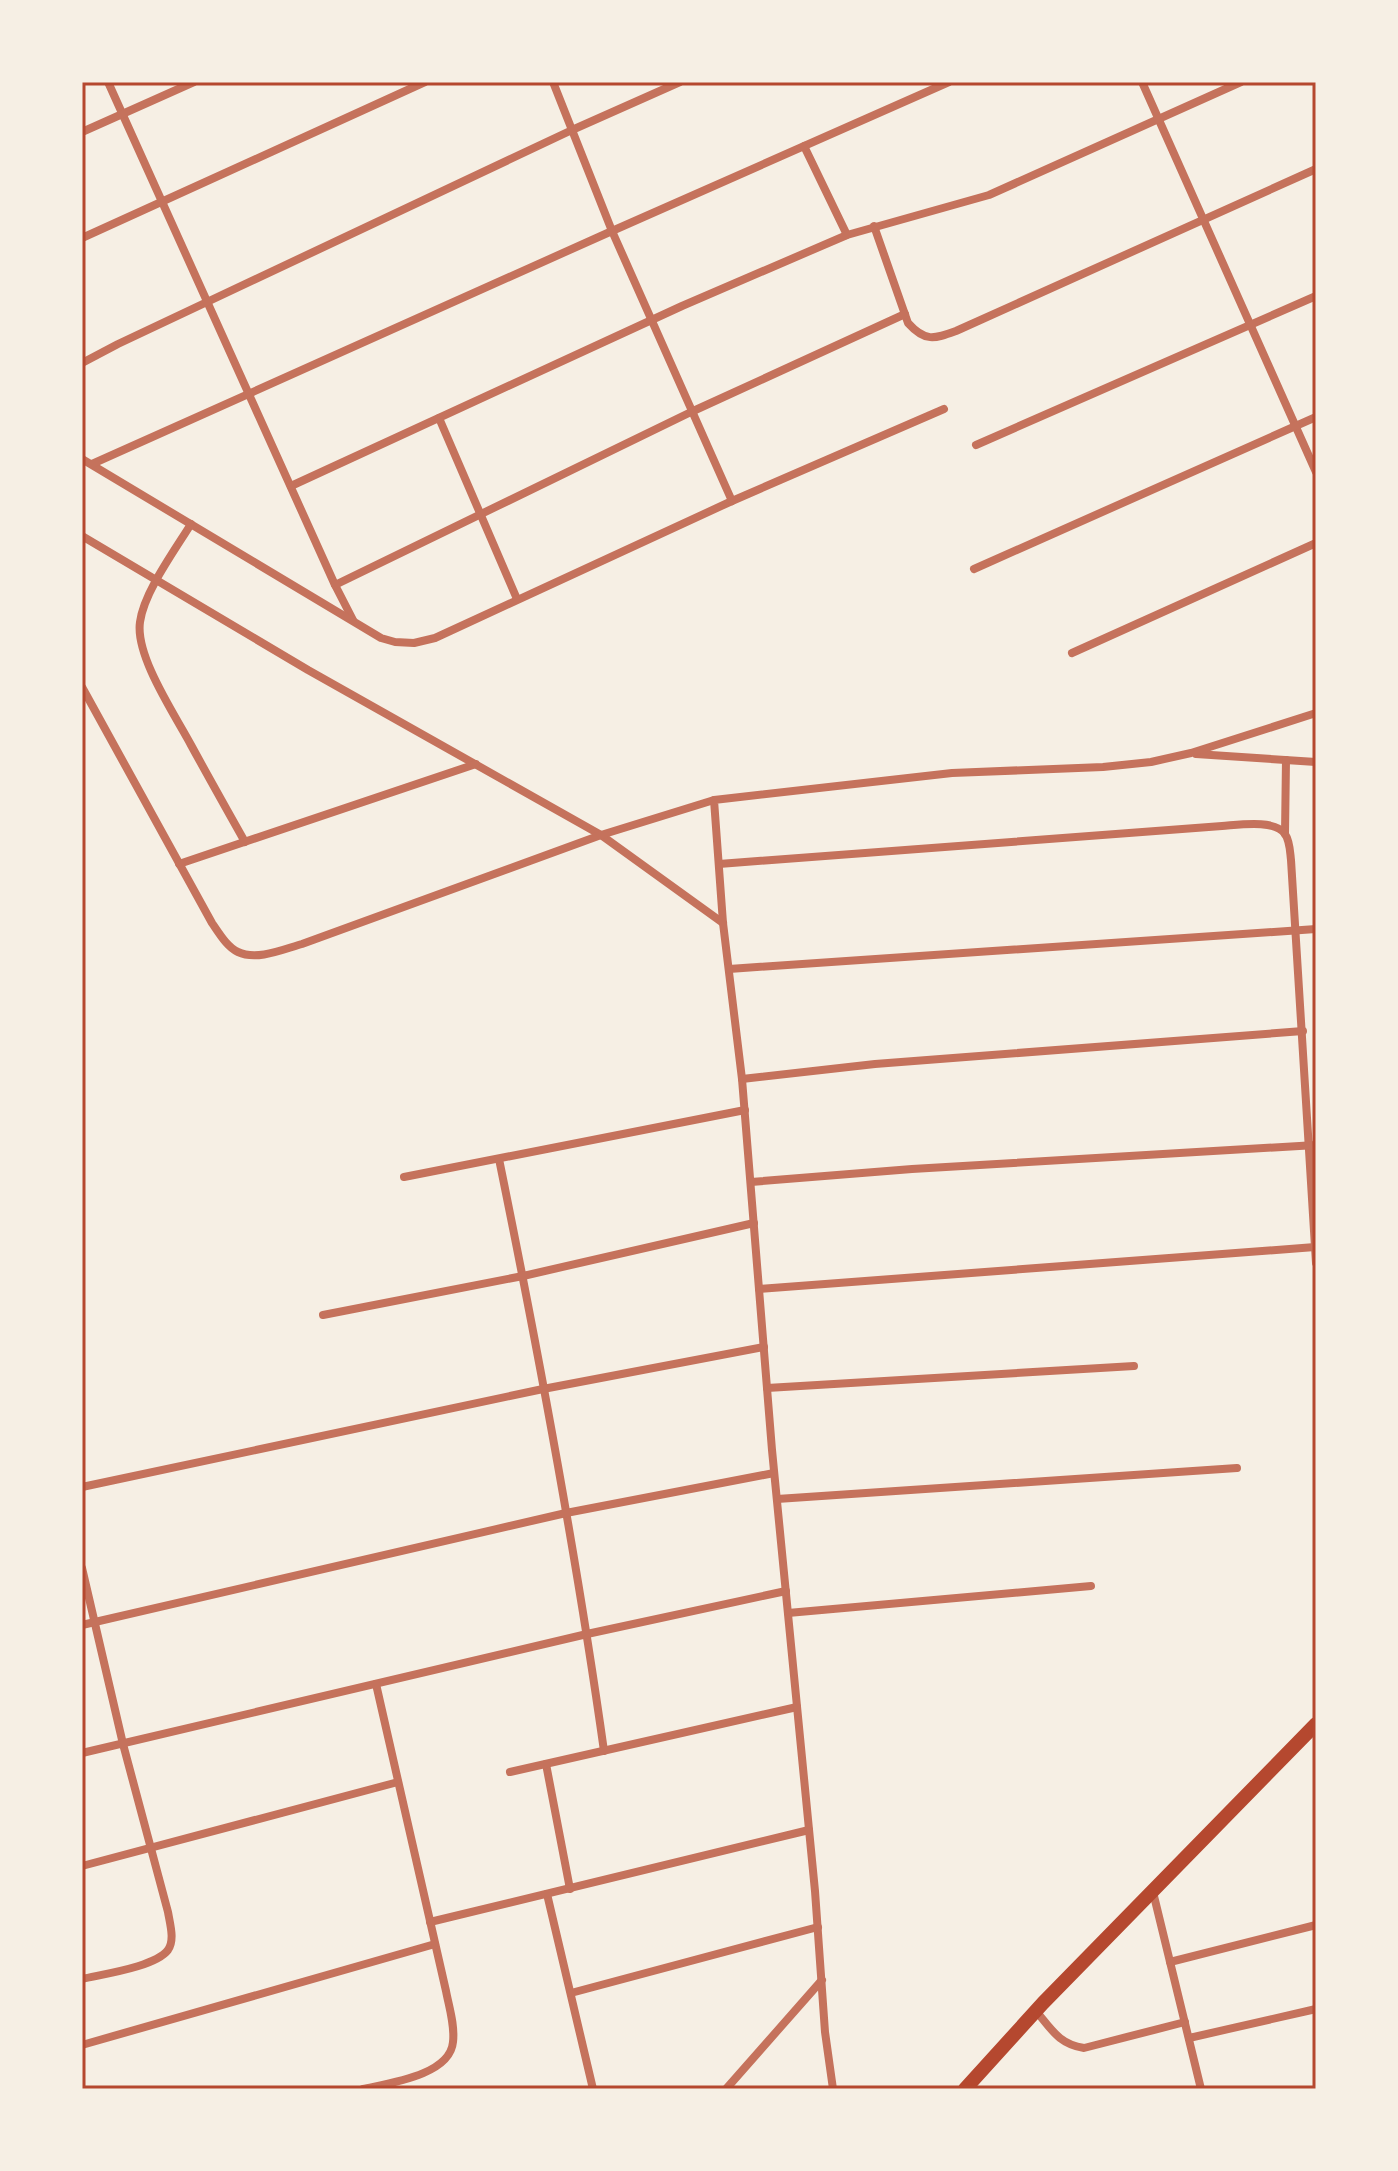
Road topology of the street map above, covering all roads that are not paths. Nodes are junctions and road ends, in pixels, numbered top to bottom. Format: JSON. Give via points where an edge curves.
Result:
{"nodes":[{"id":1,"x":108,"y":82,"type":"edge"},
{"id":2,"x":194,"y":82,"type":"edge"},
{"id":3,"x":425,"y":82,"type":"edge"},
{"id":4,"x":553,"y":82,"type":"edge"},
{"id":5,"x":680,"y":82,"type":"edge"},
{"id":6,"x":949,"y":82,"type":"edge"},
{"id":7,"x":1142,"y":82,"type":"edge"},
{"id":8,"x":1241,"y":82,"type":"edge"},
{"id":9,"x":123,"y":114,"type":"junction"},
{"id":10,"x":1158,"y":119,"type":"junction"},
{"id":11,"x":572,"y":130,"type":"junction"},
{"id":12,"x":82,"y":132,"type":"edge"},
{"id":13,"x":804,"y":146,"type":"junction"},
{"id":14,"x":1316,"y":169,"type":"edge"},
{"id":15,"x":163,"y":201,"type":"junction"},
{"id":16,"x":1203,"y":220,"type":"junction"},
{"id":17,"x":874,"y":226,"type":"junction"},
{"id":18,"x":612,"y":231,"type":"junction"},
{"id":19,"x":847,"y":235,"type":"junction"},
{"id":20,"x":82,"y":238,"type":"edge"},
{"id":21,"x":1316,"y":296,"type":"edge"},
{"id":22,"x":207,"y":302,"type":"junction"},
{"id":23,"x":905,"y":314,"type":"junction"},
{"id":24,"x":651,"y":321,"type":"junction"},
{"id":25,"x":1251,"y":326,"type":"junction"},
{"id":26,"x":82,"y":363,"type":"edge"},
{"id":27,"x":250,"y":394,"type":"junction"},
{"id":28,"x":944,"y":409,"type":"dead end"},
{"id":29,"x":691,"y":412,"type":"junction"},
{"id":30,"x":1316,"y":417,"type":"edge"},
{"id":31,"x":439,"y":418,"type":"junction"},
{"id":32,"x":1295,"y":426,"type":"junction"},
{"id":33,"x":976,"y":445,"type":"dead end"},
{"id":34,"x":82,"y":459,"type":"edge"},
{"id":35,"x":92,"y":464,"type":"junction"},
{"id":36,"x":1316,"y":472,"type":"edge"},
{"id":37,"x":291,"y":486,"type":"junction"},
{"id":38,"x":732,"y":501,"type":"junction"},
{"id":39,"x":481,"y":514,"type":"junction"},
{"id":40,"x":191,"y":524,"type":"junction"},
{"id":41,"x":82,"y":536,"type":"edge"},
{"id":42,"x":1316,"y":543,"type":"edge"},
{"id":43,"x":974,"y":569,"type":"dead end"},
{"id":44,"x":158,"y":580,"type":"junction"},
{"id":45,"x":335,"y":585,"type":"junction"},
{"id":46,"x":517,"y":599,"type":"junction"},
{"id":47,"x":354,"y":622,"type":"junction"},
{"id":48,"x":1072,"y":653,"type":"dead end"},
{"id":49,"x":82,"y":687,"type":"edge"},
{"id":50,"x":1316,"y":713,"type":"edge"},
{"id":51,"x":1191,"y":753,"type":"junction"},
{"id":52,"x":1286,"y":760,"type":"junction"},
{"id":53,"x":1316,"y":762,"type":"edge"},
{"id":54,"x":476,"y":764,"type":"junction"},
{"id":55,"x":714,"y":800,"type":"junction"},
{"id":56,"x":1285,"y":834,"type":"junction"},
{"id":57,"x":601,"y":835,"type":"junction"},
{"id":58,"x":245,"y":842,"type":"junction"},
{"id":59,"x":179,"y":864,"type":"junction"},
{"id":60,"x":719,"y":864,"type":"junction"},
{"id":61,"x":723,"y":923,"type":"junction"},
{"id":62,"x":1316,"y":929,"type":"edge"},
{"id":63,"x":1295,"y":930,"type":"junction"},
{"id":64,"x":729,"y":969,"type":"junction"},
{"id":65,"x":1303,"y":1031,"type":"junction"},
{"id":66,"x":1316,"y":1054,"type":"edge"},
{"id":67,"x":1305,"y":1059,"type":"junction"},
{"id":68,"x":742,"y":1079,"type":"junction"},
{"id":69,"x":745,"y":1110,"type":"junction"},
{"id":70,"x":1313,"y":1145,"type":"edge"},
{"id":71,"x":499,"y":1159,"type":"junction"},
{"id":72,"x":404,"y":1177,"type":"dead end"},
{"id":73,"x":751,"y":1182,"type":"junction"},
{"id":74,"x":754,"y":1223,"type":"junction"},
{"id":75,"x":1315,"y":1247,"type":"edge"},
{"id":76,"x":1316,"y":1263,"type":"edge"},
{"id":77,"x":523,"y":1276,"type":"junction"},
{"id":78,"x":759,"y":1289,"type":"junction"},
{"id":79,"x":323,"y":1315,"type":"dead end"},
{"id":80,"x":764,"y":1347,"type":"junction"},
{"id":81,"x":1134,"y":1366,"type":"dead end"},
{"id":82,"x":767,"y":1388,"type":"junction"},
{"id":83,"x":543,"y":1389,"type":"junction"},
{"id":84,"x":1237,"y":1468,"type":"dead end"},
{"id":85,"x":774,"y":1473,"type":"junction"},
{"id":86,"x":82,"y":1487,"type":"edge"},
{"id":87,"x":777,"y":1499,"type":"junction"},
{"id":88,"x":566,"y":1513,"type":"junction"},
{"id":89,"x":82,"y":1568,"type":"edge"},
{"id":90,"x":1091,"y":1586,"type":"dead end"},
{"id":91,"x":786,"y":1591,"type":"junction"},
{"id":92,"x":788,"y":1613,"type":"junction"},
{"id":93,"x":94,"y":1622,"type":"junction"},
{"id":94,"x":82,"y":1625,"type":"edge"},
{"id":95,"x":587,"y":1634,"type":"junction"},
{"id":96,"x":376,"y":1684,"type":"junction"},
{"id":97,"x":797,"y":1707,"type":"junction"},
{"id":98,"x":1316,"y":1724,"type":"edge"},
{"id":99,"x":123,"y":1744,"type":"junction"},
{"id":100,"x":604,"y":1751,"type":"junction"},
{"id":101,"x":82,"y":1753,"type":"edge"},
{"id":102,"x":546,"y":1764,"type":"junction"},
{"id":103,"x":510,"y":1772,"type":"dead end"},
{"id":104,"x":398,"y":1782,"type":"junction"},
{"id":105,"x":809,"y":1830,"type":"junction"},
{"id":106,"x":151,"y":1849,"type":"junction"},
{"id":107,"x":82,"y":1866,"type":"edge"},
{"id":108,"x":570,"y":1889,"type":"junction"},
{"id":109,"x":1153,"y":1891,"type":"junction"},
{"id":110,"x":547,"y":1894,"type":"junction"},
{"id":111,"x":430,"y":1922,"type":"junction"},
{"id":112,"x":1316,"y":1925,"type":"edge"},
{"id":113,"x":818,"y":1927,"type":"junction"},
{"id":114,"x":435,"y":1944,"type":"junction"},
{"id":115,"x":1170,"y":1962,"type":"junction"},
{"id":116,"x":82,"y":1979,"type":"edge"},
{"id":117,"x":822,"y":1980,"type":"junction"},
{"id":118,"x":571,"y":1993,"type":"junction"},
{"id":119,"x":1316,"y":2009,"type":"edge"},
{"id":120,"x":1036,"y":2011,"type":"junction"},
{"id":121,"x":1185,"y":2022,"type":"junction"},
{"id":122,"x":1189,"y":2038,"type":"junction"},
{"id":123,"x":82,"y":2045,"type":"edge"},
{"id":124,"x":363,"y":2089,"type":"edge"},
{"id":125,"x":593,"y":2089,"type":"edge"},
{"id":126,"x":726,"y":2089,"type":"edge"},
{"id":127,"x":833,"y":2089,"type":"edge"},
{"id":128,"x":965,"y":2089,"type":"edge"},
{"id":129,"x":1201,"y":2089,"type":"edge"}],
"edges":[{"from":1,"to":9,"type":"street"},
{"from":2,"to":9,"type":"street"},
{"from":3,"to":15,"type":"street"},
{"from":4,"to":11,"type":"street"},
{"from":5,"to":11,"type":"street"},
{"from":6,"to":13,"type":"street"},
{"from":7,"to":10,"type":"street"},
{"from":8,"to":10,"type":"street"},
{"from":9,"to":12,"type":"street"},
{"from":9,"to":15,"type":"street"},
{"from":10,"to":16,"type":"street"},
{"from":10,"to":17,"type":"street","via":[[989,195]]},
{"from":11,"to":18,"type":"street"},
{"from":11,"to":22,"type":"street"},
{"from":13,"to":18,"type":"street"},
{"from":13,"to":19,"type":"street"},
{"from":14,"to":16,"type":"street"},
{"from":15,"to":20,"type":"street"},
{"from":15,"to":22,"type":"street"},
{"from":16,"to":23,"type":"street","via":[[942,336],[917,333]]},
{"from":16,"to":25,"type":"street"},
{"from":17,"to":19,"type":"street"},
{"from":17,"to":23,"type":"street"},
{"from":18,"to":24,"type":"street"},
{"from":18,"to":27,"type":"street"},
{"from":19,"to":24,"type":"street"},
{"from":21,"to":25,"type":"street"},
{"from":22,"to":26,"type":"street"},
{"from":22,"to":27,"type":"street"},
{"from":23,"to":29,"type":"street"},
{"from":24,"to":29,"type":"street"},
{"from":24,"to":31,"type":"street"},
{"from":25,"to":32,"type":"street"},
{"from":25,"to":33,"type":"street"},
{"from":27,"to":35,"type":"street"},
{"from":27,"to":37,"type":"street"},
{"from":28,"to":38,"type":"street"},
{"from":29,"to":38,"type":"street"},
{"from":29,"to":39,"type":"street"},
{"from":30,"to":32,"type":"street"},
{"from":31,"to":37,"type":"street"},
{"from":31,"to":39,"type":"street"},
{"from":32,"to":36,"type":"street"},
{"from":32,"to":43,"type":"street"},
{"from":34,"to":35,"type":"street"},
{"from":35,"to":40,"type":"street"},
{"from":37,"to":45,"type":"street"},
{"from":38,"to":46,"type":"street"},
{"from":39,"to":45,"type":"street"},
{"from":39,"to":46,"type":"street"},
{"from":40,"to":44,"type":"street"},
{"from":40,"to":47,"type":"street"},
{"from":41,"to":44,"type":"street"},
{"from":42,"to":48,"type":"street"},
{"from":44,"to":54,"type":"street"},
{"from":44,"to":58,"type":"street","via":[[139,623],[145,656]]},
{"from":45,"to":47,"type":"street"},
{"from":46,"to":47,"type":"street","via":[[414,643],[381,638]]},
{"from":49,"to":59,"type":"street"},
{"from":50,"to":51,"type":"street"},
{"from":51,"to":52,"type":"street"},
{"from":51,"to":55,"type":"street","via":[[1103,767],[952,773]]},
{"from":52,"to":53,"type":"street"},
{"from":52,"to":56,"type":"street"},
{"from":54,"to":57,"type":"street"},
{"from":54,"to":58,"type":"street"},
{"from":55,"to":57,"type":"street"},
{"from":55,"to":60,"type":"street"},
{"from":56,"to":60,"type":"street","via":[[1277,827],[1251,825]]},
{"from":56,"to":63,"type":"street"},
{"from":57,"to":59,"type":"street","via":[[302,944],[254,955],[238,952],[223,940]]},
{"from":57,"to":61,"type":"street"},
{"from":58,"to":59,"type":"street"},
{"from":60,"to":61,"type":"street"},
{"from":61,"to":64,"type":"street"},
{"from":62,"to":63,"type":"street"},
{"from":63,"to":64,"type":"street"},
{"from":63,"to":65,"type":"street"},
{"from":64,"to":68,"type":"street"},
{"from":65,"to":67,"type":"street"},
{"from":65,"to":68,"type":"street"},
{"from":66,"to":67,"type":"street"},
{"from":67,"to":70,"type":"street"},
{"from":68,"to":69,"type":"street"},
{"from":69,"to":71,"type":"street"},
{"from":69,"to":73,"type":"street"},
{"from":70,"to":73,"type":"street"},
{"from":70,"to":75,"type":"street"},
{"from":71,"to":72,"type":"street"},
{"from":71,"to":77,"type":"street"},
{"from":73,"to":74,"type":"street"},
{"from":74,"to":77,"type":"street"},
{"from":74,"to":78,"type":"street"},
{"from":75,"to":76,"type":"street"},
{"from":75,"to":78,"type":"street"},
{"from":77,"to":79,"type":"street"},
{"from":77,"to":83,"type":"street"},
{"from":78,"to":80,"type":"street"},
{"from":80,"to":82,"type":"street"},
{"from":80,"to":83,"type":"street"},
{"from":81,"to":82,"type":"street"},
{"from":82,"to":85,"type":"street"},
{"from":83,"to":86,"type":"street"},
{"from":83,"to":88,"type":"street"},
{"from":84,"to":87,"type":"street"},
{"from":85,"to":87,"type":"street"},
{"from":85,"to":88,"type":"street"},
{"from":87,"to":91,"type":"street"},
{"from":88,"to":93,"type":"street"},
{"from":88,"to":95,"type":"street"},
{"from":89,"to":93,"type":"street"},
{"from":90,"to":92,"type":"street"},
{"from":91,"to":92,"type":"street"},
{"from":91,"to":95,"type":"street"},
{"from":92,"to":97,"type":"street"},
{"from":93,"to":94,"type":"street"},
{"from":93,"to":99,"type":"street"},
{"from":95,"to":96,"type":"street"},
{"from":95,"to":100,"type":"street"},
{"from":96,"to":99,"type":"street"},
{"from":96,"to":104,"type":"street"},
{"from":97,"to":100,"type":"street"},
{"from":97,"to":105,"type":"street"},
{"from":98,"to":109,"type":"main road"},
{"from":99,"to":101,"type":"street"},
{"from":99,"to":106,"type":"street"},
{"from":100,"to":102,"type":"street"},
{"from":102,"to":103,"type":"street"},
{"from":102,"to":108,"type":"street"},
{"from":104,"to":106,"type":"street"},
{"from":104,"to":111,"type":"street"},
{"from":105,"to":108,"type":"street"},
{"from":105,"to":113,"type":"street"},
{"from":106,"to":107,"type":"street"},
{"from":106,"to":116,"type":"street","via":[[171,1925],[168,1950],[144,1964]]},
{"from":108,"to":110,"type":"street"},
{"from":109,"to":115,"type":"street"},
{"from":109,"to":120,"type":"main road"},
{"from":110,"to":111,"type":"street"},
{"from":110,"to":118,"type":"street"},
{"from":111,"to":114,"type":"street"},
{"from":112,"to":115,"type":"street"},
{"from":113,"to":117,"type":"street"},
{"from":113,"to":118,"type":"street"},
{"from":114,"to":123,"type":"street"},
{"from":114,"to":124,"type":"street","via":[[452,2024],[451,2051],[444,2062],[415,2076]]},
{"from":115,"to":121,"type":"street"},
{"from":117,"to":126,"type":"street"},
{"from":117,"to":127,"type":"street"},
{"from":118,"to":125,"type":"street"},
{"from":119,"to":122,"type":"street"},
{"from":120,"to":121,"type":"street","via":[[1057,2037],[1084,2048]]},
{"from":120,"to":128,"type":"main road"},
{"from":121,"to":122,"type":"street"},
{"from":122,"to":129,"type":"street"}]}
